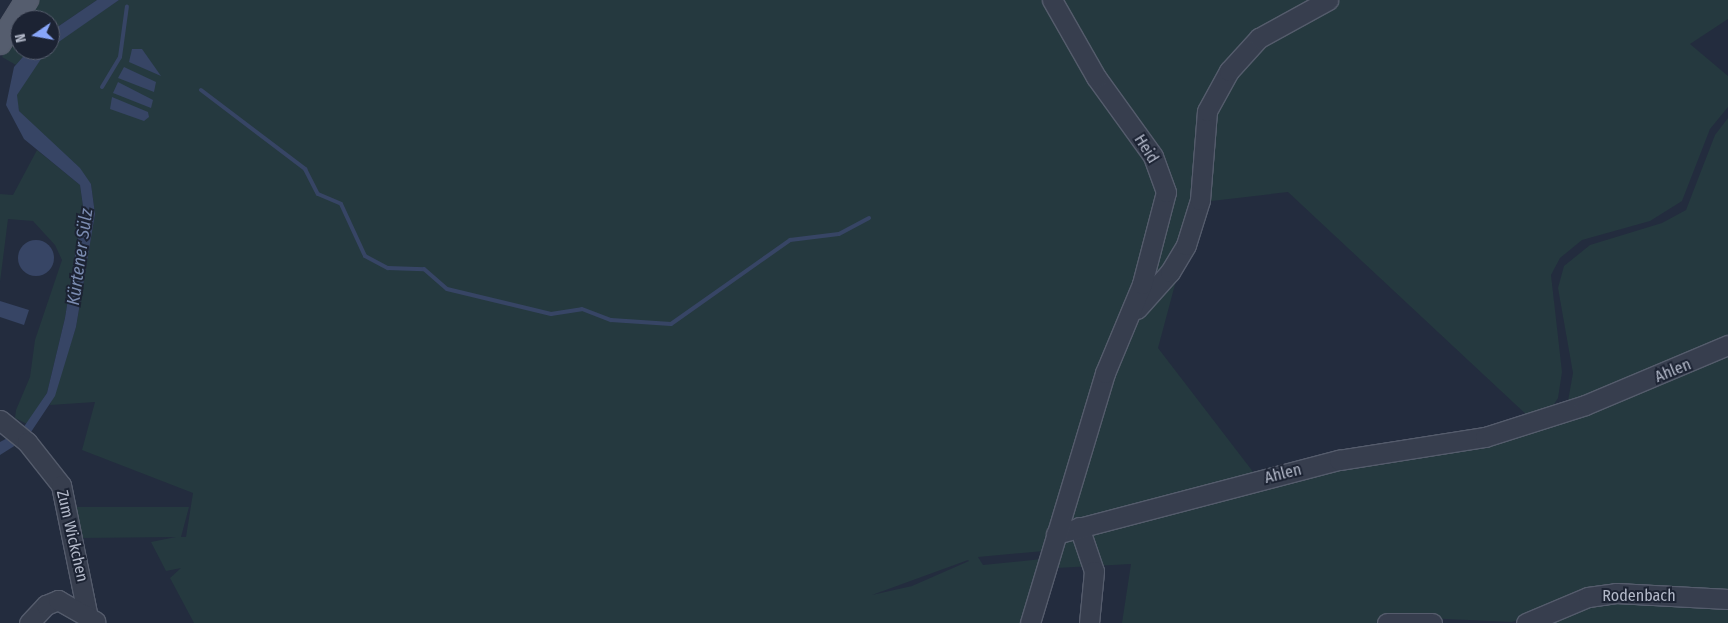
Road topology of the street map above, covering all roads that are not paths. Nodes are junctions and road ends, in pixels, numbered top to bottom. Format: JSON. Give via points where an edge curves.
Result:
{"nodes":[{"id":1,"x":27,"y":0,"type":"edge"},
{"id":2,"x":1052,"y":0,"type":"edge"},
{"id":3,"x":1328,"y":0,"type":"edge"},
{"id":4,"x":0,"y":43,"type":"edge"},
{"id":5,"x":1131,"y":316,"type":"junction"},
{"id":6,"x":1728,"y":345,"type":"edge"},
{"id":7,"x":7,"y":424,"type":"edge"},
{"id":8,"x":1079,"y":527,"type":"junction"},
{"id":9,"x":1056,"y":534,"type":"junction"},
{"id":10,"x":1728,"y":599,"type":"edge"},
{"id":11,"x":92,"y":621,"type":"edge"},
{"id":12,"x":29,"y":623,"type":"edge"},
{"id":13,"x":1030,"y":623,"type":"edge"},
{"id":14,"x":1089,"y":623,"type":"edge"},
{"id":15,"x":1387,"y":623,"type":"edge"},
{"id":16,"x":1432,"y":623,"type":"edge"},
{"id":17,"x":1526,"y":623,"type":"edge"}],
"edges":[{"from":1,"to":4,"type":"main road"},
{"from":2,"to":5,"type":"street","name":"Heid","via":[[1096,77],[1154,156],[1166,192]]},
{"from":3,"to":5,"type":"street","via":[[1259,38],[1229,71],[1207,111],[1200,200],[1186,246],[1170,272]]},
{"from":5,"to":9,"type":"street","via":[[1108,365]]},
{"from":6,"to":8,"type":"street","name":"Ahlen","via":[[1585,406],[1485,437],[1339,460]]},
{"from":7,"to":11,"type":"street","name":"Zum Wickchen","via":[[27,442],[61,486]]},
{"from":8,"to":9,"type":"street","name":"Ahlen"},
{"from":8,"to":14,"type":"street","via":[[1094,571]]},
{"from":9,"to":13,"type":"street"},
{"from":10,"to":17,"type":"street","name":"Rodenbach","via":[[1616,593],[1588,597]]},
{"from":11,"to":12,"type":"street","name":"Zum Wickchen","via":[[58,600],[46,605]]},
{"from":15,"to":16,"type":"street"}]}
